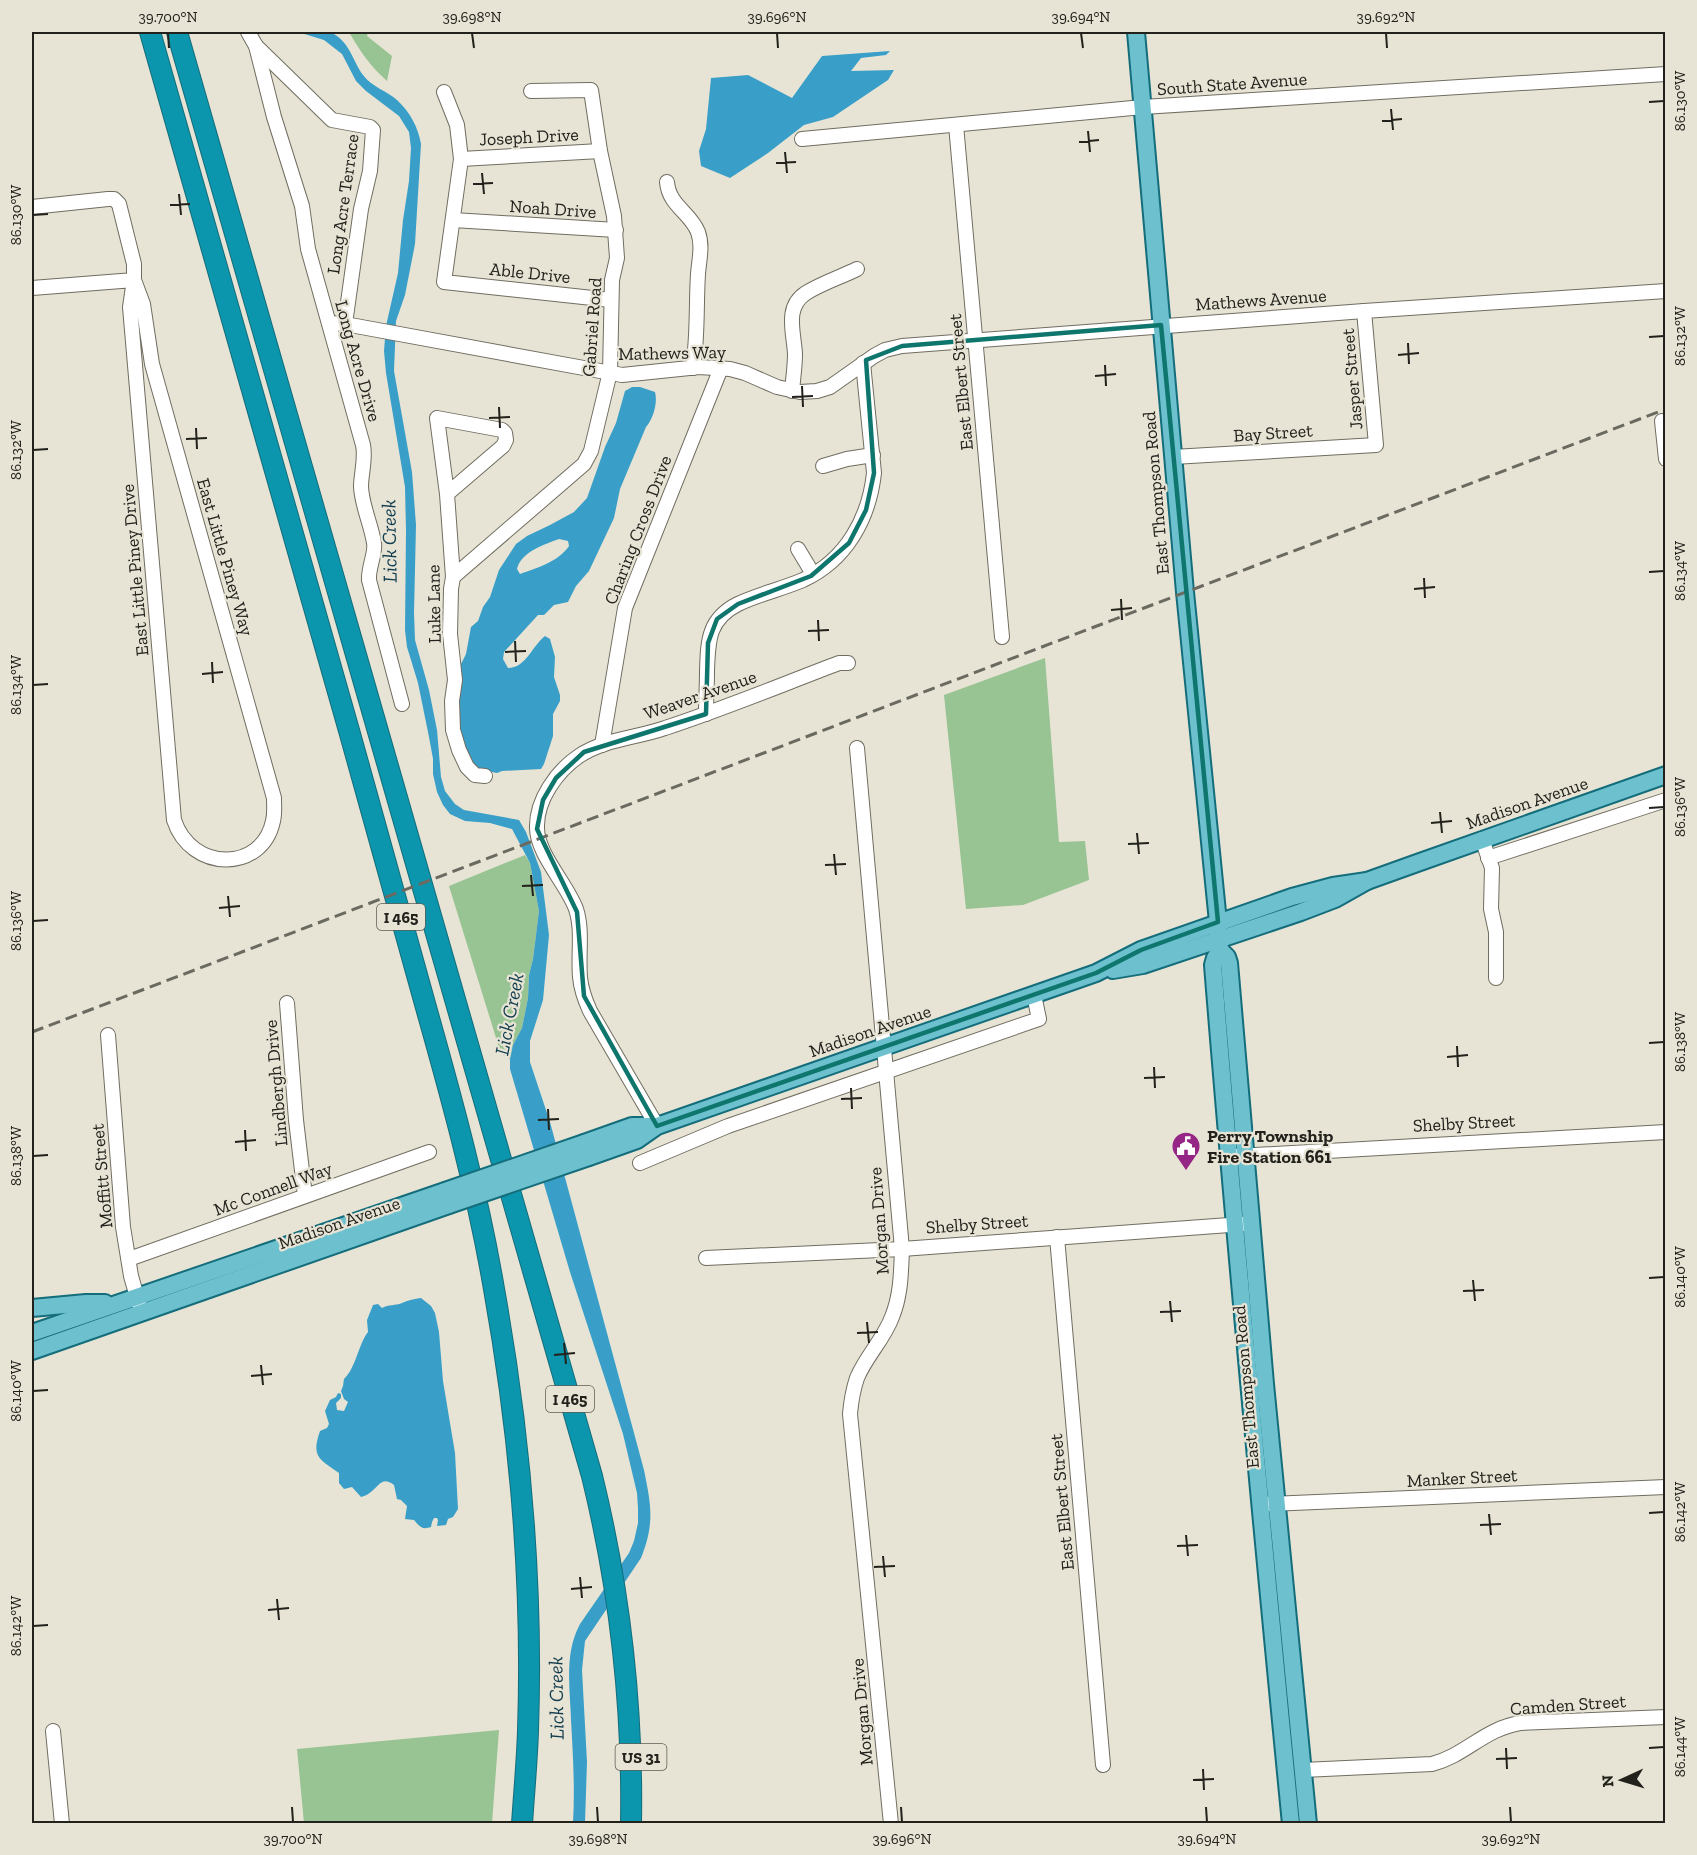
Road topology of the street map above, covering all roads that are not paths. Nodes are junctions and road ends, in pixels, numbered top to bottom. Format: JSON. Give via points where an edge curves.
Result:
{"nodes":[{"id":1,"x":150,"y":32,"type":"edge"},
{"id":2,"x":177,"y":32,"type":"edge"},
{"id":3,"x":248,"y":32,"type":"edge"},
{"id":4,"x":1136,"y":32,"type":"edge"},
{"id":5,"x":256,"y":46,"type":"junction"},
{"id":6,"x":1665,"y":74,"type":"edge"},
{"id":7,"x":531,"y":91,"type":"dead end"},
{"id":8,"x":444,"y":92,"type":"dead end"},
{"id":9,"x":1143,"y":107,"type":"junction"},
{"id":10,"x":956,"y":125,"type":"junction"},
{"id":11,"x":802,"y":139,"type":"dead end"},
{"id":12,"x":600,"y":151,"type":"junction"},
{"id":13,"x":461,"y":159,"type":"junction"},
{"id":14,"x":666,"y":182,"type":"dead end"},
{"id":15,"x":32,"y":207,"type":"edge"},
{"id":16,"x":453,"y":220,"type":"junction"},
{"id":17,"x":616,"y":231,"type":"junction"},
{"id":18,"x":857,"y":269,"type":"dead end"},
{"id":19,"x":134,"y":280,"type":"junction"},
{"id":20,"x":32,"y":288,"type":"edge"},
{"id":21,"x":1665,"y":291,"type":"edge"},
{"id":22,"x":611,"y":300,"type":"junction"},
{"id":23,"x":1364,"y":311,"type":"junction"},
{"id":24,"x":329,"y":323,"type":"junction"},
{"id":25,"x":345,"y":324,"type":"junction"},
{"id":26,"x":1161,"y":325,"type":"junction"},
{"id":27,"x":975,"y":341,"type":"junction"},
{"id":28,"x":863,"y":363,"type":"junction"},
{"id":29,"x":693,"y":368,"type":"junction"},
{"id":30,"x":721,"y":368,"type":"junction"},
{"id":31,"x":610,"y":372,"type":"junction"},
{"id":32,"x":156,"y":379,"type":"junction"},
{"id":33,"x":137,"y":384,"type":"junction"},
{"id":34,"x":792,"y":391,"type":"junction"},
{"id":35,"x":1662,"y":420,"type":"dead end"},
{"id":36,"x":1376,"y":445,"type":"joint"},
{"id":37,"x":873,"y":455,"type":"junction"},
{"id":38,"x":1173,"y":457,"type":"junction"},
{"id":39,"x":1665,"y":459,"type":"edge"},
{"id":40,"x":823,"y":466,"type":"dead end"},
{"id":41,"x":447,"y":494,"type":"junction"},
{"id":42,"x":798,"y":549,"type":"dead end"},
{"id":43,"x":813,"y":574,"type":"junction"},
{"id":44,"x":453,"y":577,"type":"junction"},
{"id":45,"x":1002,"y":637,"type":"dead end"},
{"id":46,"x":848,"y":663,"type":"dead end"},
{"id":47,"x":402,"y":704,"type":"dead end"},
{"id":48,"x":706,"y":714,"type":"junction"},
{"id":49,"x":602,"y":745,"type":"junction"},
{"id":50,"x":857,"y":748,"type":"dead end"},
{"id":51,"x":1665,"y":775,"type":"edge"},
{"id":52,"x":485,"y":776,"type":"dead end"},
{"id":53,"x":1665,"y":800,"type":"edge"},
{"id":54,"x":1482,"y":839,"type":"junction"},
{"id":55,"x":193,"y":849,"type":"joint"},
{"id":56,"x":1488,"y":858,"type":"junction"},
{"id":57,"x":1367,"y":881,"type":"junction"},
{"id":58,"x":1218,"y":922,"type":"junction"},
{"id":59,"x":1220,"y":945,"type":"junction"},
{"id":60,"x":1096,"y":973,"type":"junction"},
{"id":61,"x":1496,"y":978,"type":"dead end"},
{"id":62,"x":1034,"y":995,"type":"junction"},
{"id":63,"x":287,"y":1003,"type":"dead end"},
{"id":64,"x":108,"y":1035,"type":"dead end"},
{"id":65,"x":884,"y":1047,"type":"junction"},
{"id":66,"x":886,"y":1072,"type":"junction"},
{"id":67,"x":657,"y":1126,"type":"junction"},
{"id":68,"x":1665,"y":1132,"type":"edge"},
{"id":69,"x":429,"y":1152,"type":"dead end"},
{"id":70,"x":1246,"y":1155,"type":"junction"},
{"id":71,"x":1228,"y":1157,"type":"junction"},
{"id":72,"x":640,"y":1163,"type":"dead end"},
{"id":73,"x":305,"y":1196,"type":"junction"},
{"id":74,"x":1243,"y":1224,"type":"junction"},
{"id":75,"x":1057,"y":1237,"type":"junction"},
{"id":76,"x":902,"y":1249,"type":"junction"},
{"id":77,"x":706,"y":1258,"type":"dead end"},
{"id":78,"x":129,"y":1259,"type":"junction"},
{"id":79,"x":118,"y":1303,"type":"junction"},
{"id":80,"x":139,"y":1305,"type":"junction"},
{"id":81,"x":32,"y":1308,"type":"edge"},
{"id":82,"x":32,"y":1317,"type":"edge"},
{"id":83,"x":72,"y":1319,"type":"junction"},
{"id":84,"x":117,"y":1321,"type":"junction"},
{"id":85,"x":32,"y":1333,"type":"edge"},
{"id":86,"x":32,"y":1351,"type":"edge"},
{"id":87,"x":1665,"y":1487,"type":"edge"},
{"id":88,"x":1268,"y":1504,"type":"junction"},
{"id":89,"x":628,"y":1692,"type":"junction"},
{"id":90,"x":1665,"y":1717,"type":"edge"},
{"id":91,"x":53,"y":1731,"type":"dead end"},
{"id":92,"x":1103,"y":1764,"type":"dead end"},
{"id":93,"x":1294,"y":1769,"type":"junction"},
{"id":94,"x":62,"y":1824,"type":"edge"},
{"id":95,"x":522,"y":1824,"type":"edge"},
{"id":96,"x":631,"y":1824,"type":"edge"},
{"id":97,"x":643,"y":1824,"type":"edge"},
{"id":98,"x":891,"y":1824,"type":"edge"},
{"id":99,"x":1291,"y":1824,"type":"edge"},
{"id":100,"x":1308,"y":1824,"type":"edge"}],
"edges":[{"from":1,"to":95,"type":"highway","number":"I 465","via":[[460,1128],[482,1226],[508,1379],[522,1514],[529,1692]]},
{"from":2,"to":89,"type":"highway","number":"I 465","via":[[592,1476],[607,1541]]},
{"from":3,"to":5,"type":"street","name":"Long Acre Drive"},
{"from":4,"to":9,"type":"main road","name":"East Thompson Road"},
{"from":5,"to":24,"type":"street","name":"Long Acre Drive","via":[[302,206],[308,249]]},
{"from":5,"to":25,"type":"street","name":"Long Acre Terrace","via":[[332,120],[373,130]]},
{"from":6,"to":9,"type":"street","name":"South State Avenue"},
{"from":7,"to":12,"type":"street","name":"Gabriel Road","via":[[591,90]]},
{"from":8,"to":13,"type":"street","via":[[457,125]]},
{"from":9,"to":10,"type":"street","name":"South State Avenue"},
{"from":9,"to":26,"type":"main road","name":"East Thompson Road"},
{"from":10,"to":11,"type":"street","name":"South State Avenue"},
{"from":10,"to":27,"type":"street","name":"East Elbert Street"},
{"from":12,"to":13,"type":"street","name":"Joseph Drive"},
{"from":12,"to":17,"type":"street","name":"Gabriel Road"},
{"from":13,"to":16,"type":"street"},
{"from":14,"to":29,"type":"street","via":[[668,194],[701,239]]},
{"from":15,"to":19,"type":"street","name":"East Little Piney Way","via":[[114,199],[119,204],[134,264]]},
{"from":16,"to":17,"type":"street","name":"Noah Drive"},
{"from":16,"to":22,"type":"street","name":"Able Drive","via":[[444,282]]},
{"from":17,"to":22,"type":"street","name":"Gabriel Road"},
{"from":18,"to":34,"type":"street","via":[[806,293],[796,303],[791,320],[795,356]]},
{"from":19,"to":20,"type":"street"},
{"from":19,"to":32,"type":"street","name":"East Little Piney Way"},
{"from":19,"to":33,"type":"street","name":"East Little Piney Drive","via":[[130,307]]},
{"from":21,"to":23,"type":"street","name":"Mathews Avenue"},
{"from":22,"to":31,"type":"street","name":"Gabriel Road"},
{"from":23,"to":26,"type":"street","name":"Mathews Avenue"},
{"from":23,"to":36,"type":"street","name":"Jasper Street"},
{"from":24,"to":25,"type":"street","name":"Mathews Way"},
{"from":24,"to":47,"type":"street","name":"Long Acre Drive","via":[[364,449],[362,490],[374,546],[369,580]]},
{"from":25,"to":31,"type":"street","name":"Mathews Way"},
{"from":26,"to":27,"type":"street","name":"Mathews Avenue"},
{"from":26,"to":38,"type":"main road","name":"East Thompson Road"},
{"from":27,"to":28,"type":"street","name":"Mathews Avenue","via":[[898,347]]},
{"from":27,"to":45,"type":"street","name":"East Elbert Street"},
{"from":28,"to":34,"type":"street","name":"Mathews Way","via":[[826,388]]},
{"from":28,"to":37,"type":"street"},
{"from":29,"to":30,"type":"street","name":"Mathews Way"},
{"from":29,"to":31,"type":"street","name":"Mathews Way","via":[[643,374]]},
{"from":30,"to":34,"type":"street","name":"Mathews Way"},
{"from":30,"to":49,"type":"street","name":"Charing Cross Drive","via":[[625,608]]},
{"from":31,"to":44,"type":"street","name":"Gabriel Road","via":[[584,464]]},
{"from":32,"to":33,"type":"street"},
{"from":32,"to":55,"type":"street","name":"East Little Piney Way","via":[[274,798],[271,829],[248,853],[218,859]]},
{"from":33,"to":55,"type":"street","name":"East Little Piney Drive","via":[[174,820],[180,836]]},
{"from":35,"to":39,"type":"street"},
{"from":36,"to":38,"type":"street","name":"Bay Street"},
{"from":37,"to":40,"type":"street"},
{"from":37,"to":43,"type":"street","via":[[872,490],[860,526],[840,553]]},
{"from":38,"to":58,"type":"main road","name":"East Thompson Road"},
{"from":41,"to":41,"type":"street","name":"Luke Lane","via":[[436,418],[499,429],[506,435],[506,443]]},
{"from":41,"to":44,"type":"street","name":"Luke Lane"},
{"from":42,"to":43,"type":"street"},
{"from":43,"to":48,"type":"street","via":[[738,604],[717,620],[708,643]]},
{"from":44,"to":52,"type":"street","name":"Luke Lane","via":[[453,730],[467,767],[475,775]]},
{"from":46,"to":48,"type":"street","name":"Weaver Avenue","via":[[839,663]]},
{"from":48,"to":49,"type":"street","name":"Weaver Avenue"},
{"from":49,"to":67,"type":"street","name":"Weaver Avenue","via":[[584,752],[553,781],[543,800],[538,835],[577,912],[580,979],[587,1004]]},
{"from":50,"to":65,"type":"street","name":"Morgan Drive"},
{"from":51,"to":54,"type":"main road","name":"Madison Avenue"},
{"from":53,"to":56,"type":"street"},
{"from":54,"to":56,"type":"street"},
{"from":54,"to":57,"type":"main road","name":"Madison Avenue"},
{"from":56,"to":61,"type":"street","via":[[1492,868]]},
{"from":57,"to":58,"type":"main road","name":"Madison Avenue","via":[[1333,886]]},
{"from":57,"to":59,"type":"main road","name":"Madison Avenue"},
{"from":58,"to":59,"type":"main road","name":"East Thompson Road"},
{"from":58,"to":60,"type":"main road","name":"Madison Avenue","via":[[1141,950]]},
{"from":59,"to":60,"type":"main road","name":"Madison Avenue"},
{"from":59,"to":70,"type":"main road","name":"East Thompson Road","via":[[1229,963]]},
{"from":59,"to":71,"type":"main road","name":"East Thompson Road","via":[[1213,965]]},
{"from":60,"to":62,"type":"main road","name":"Madison Avenue"},
{"from":62,"to":65,"type":"main road","name":"Madison Avenue"},
{"from":62,"to":66,"type":"street","via":[[1039,1019]]},
{"from":63,"to":73,"type":"street","name":"Lindbergh Drive"},
{"from":64,"to":78,"type":"street","name":"Moffitt Street"},
{"from":65,"to":66,"type":"street","name":"Morgan Drive"},
{"from":65,"to":67,"type":"main road","name":"Madison Avenue"},
{"from":66,"to":72,"type":"street","via":[[728,1126]]},
{"from":66,"to":76,"type":"street","name":"Morgan Drive"},
{"from":67,"to":80,"type":"main road","name":"Madison Avenue","bridge":true,"via":[[632,1126],[587,1150]]},
{"from":68,"to":70,"type":"street","name":"Shelby Street"},
{"from":69,"to":73,"type":"street","name":"Mc Connell Way"},
{"from":70,"to":71,"type":"street","name":"Shelby Street"},
{"from":70,"to":74,"type":"main road","name":"East Thompson Road"},
{"from":71,"to":74,"type":"main road","name":"East Thompson Road"},
{"from":73,"to":78,"type":"street","name":"Mc Connell Way"},
{"from":74,"to":75,"type":"street","name":"Shelby Street"},
{"from":74,"to":88,"type":"main road","name":"East Thompson Road"},
{"from":75,"to":76,"type":"street","name":"Shelby Street"},
{"from":75,"to":92,"type":"street","name":"East Elbert Street"},
{"from":76,"to":77,"type":"street","name":"Shelby Street"},
{"from":76,"to":98,"type":"street","name":"Morgan Drive","via":[[902,1284],[895,1309],[856,1380],[850,1414]]},
{"from":78,"to":80,"type":"street","name":"Moffitt Street"},
{"from":79,"to":80,"type":"main road","name":"Madison Avenue"},
{"from":79,"to":81,"type":"main road"},
{"from":79,"to":83,"type":"main road","name":"Madison Avenue"},
{"from":80,"to":84,"type":"main road","name":"Madison Avenue"},
{"from":82,"to":83,"type":"main road"},
{"from":83,"to":84,"type":"main road"},
{"from":83,"to":85,"type":"main road","name":"Madison Avenue"},
{"from":84,"to":86,"type":"main road","name":"Madison Avenue"},
{"from":87,"to":88,"type":"street","name":"Manker Street"},
{"from":88,"to":93,"type":"main road","name":"East Thompson Road"},
{"from":89,"to":96,"type":"highway","number":"I 465"},
{"from":89,"to":97,"type":"highway","number":"US 31","via":[[641,1754]]},
{"from":90,"to":93,"type":"street","name":"Camden Street","via":[[1520,1723],[1490,1732],[1461,1753],[1432,1764]]},
{"from":91,"to":94,"type":"street"},
{"from":93,"to":99,"type":"main road","name":"East Thompson Road"},
{"from":93,"to":100,"type":"main road","name":"East Thompson Road"}]}
